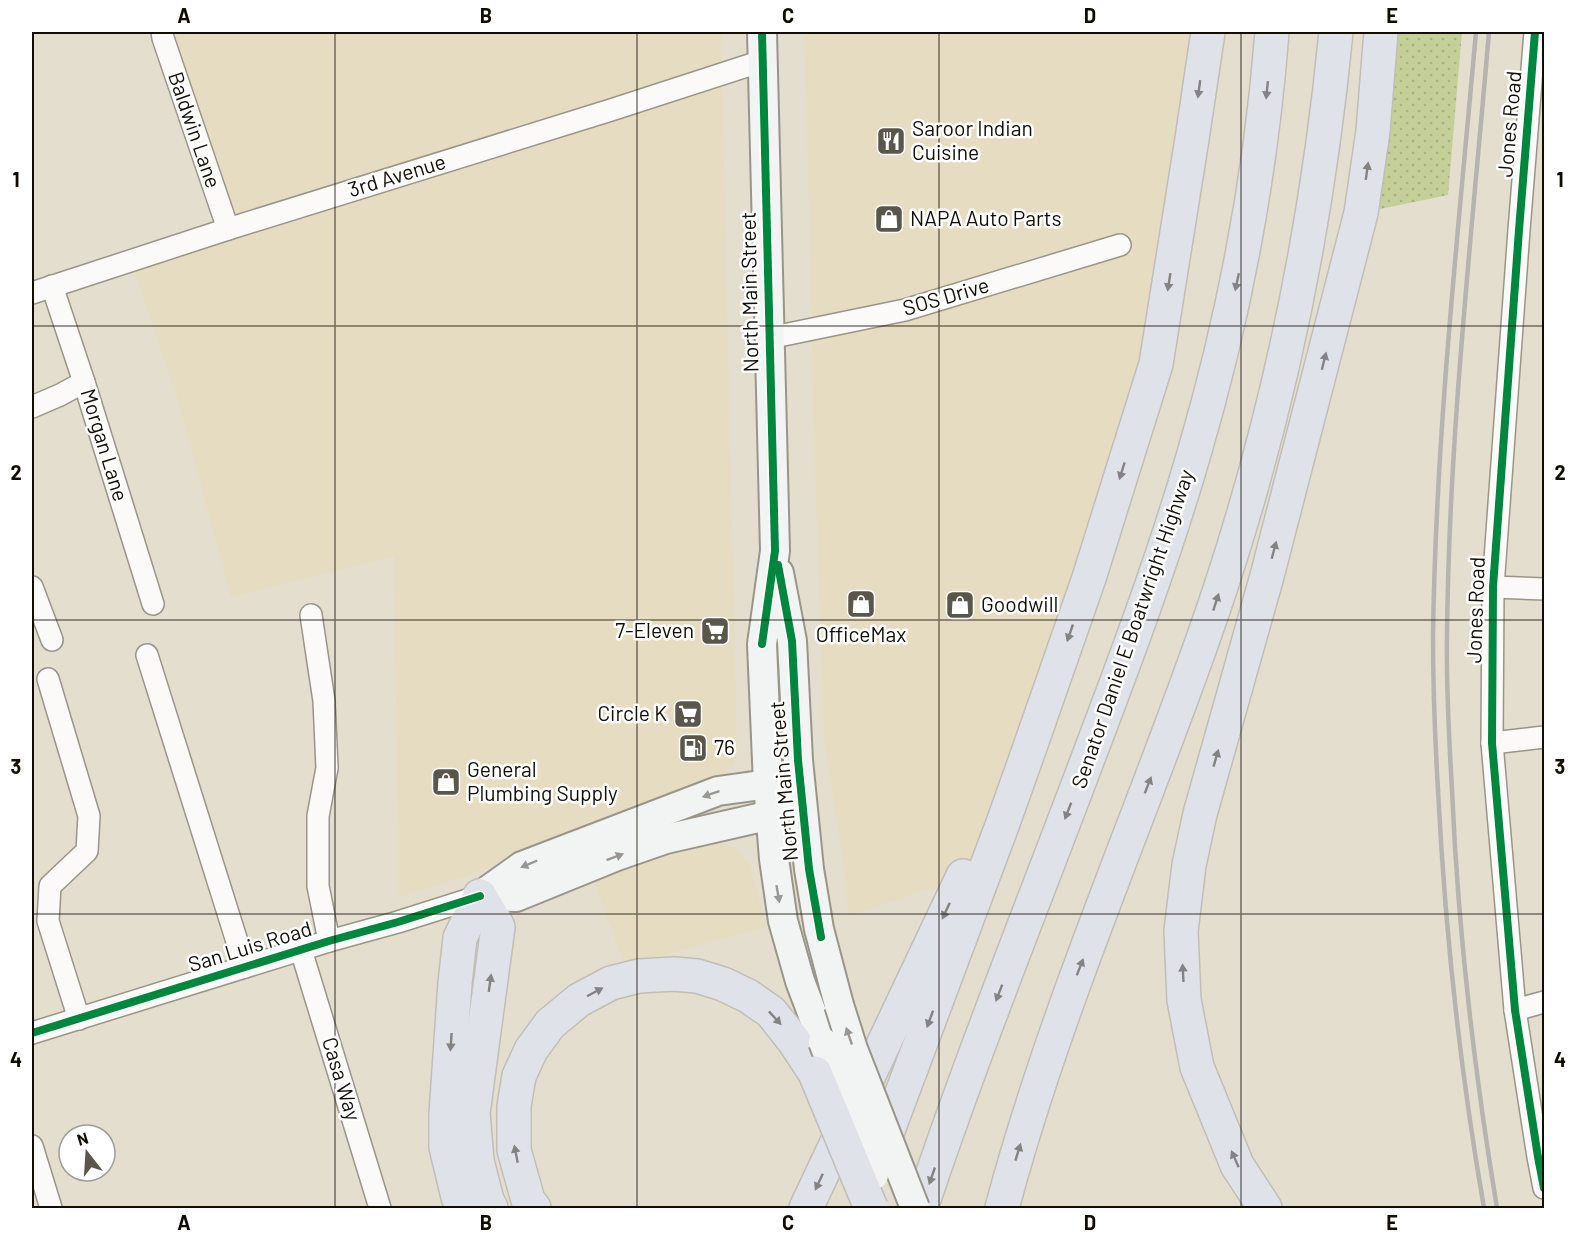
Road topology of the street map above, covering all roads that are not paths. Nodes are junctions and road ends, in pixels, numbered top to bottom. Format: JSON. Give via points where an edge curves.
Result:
{"nodes":[{"id":1,"x":162,"y":32,"type":"edge"},
{"id":2,"x":762,"y":32,"type":"edge"},
{"id":3,"x":1208,"y":32,"type":"edge"},
{"id":4,"x":1272,"y":32,"type":"edge"},
{"id":5,"x":1336,"y":32,"type":"edge"},
{"id":6,"x":1381,"y":32,"type":"edge"},
{"id":7,"x":1535,"y":32,"type":"edge"},
{"id":8,"x":762,"y":61,"type":"junction"},
{"id":9,"x":228,"y":229,"type":"junction"},
{"id":10,"x":1120,"y":245,"type":"dead end"},
{"id":11,"x":52,"y":286,"type":"junction"},
{"id":12,"x":32,"y":293,"type":"edge"},
{"id":13,"x":769,"y":338,"type":"junction"},
{"id":14,"x":84,"y":382,"type":"junction"},
{"id":15,"x":32,"y":407,"type":"edge"},
{"id":16,"x":775,"y":551,"type":"junction"},
{"id":17,"x":32,"y":587,"type":"edge"},
{"id":18,"x":1493,"y":587,"type":"junction"},
{"id":19,"x":1545,"y":589,"type":"edge"},
{"id":20,"x":153,"y":604,"type":"dead end"},
{"id":21,"x":311,"y":615,"type":"dead end"},
{"id":22,"x":52,"y":640,"type":"dead end"},
{"id":23,"x":147,"y":655,"type":"dead end"},
{"id":24,"x":48,"y":680,"type":"dead end"},
{"id":25,"x":1545,"y":737,"type":"edge"},
{"id":26,"x":1492,"y":743,"type":"junction"},
{"id":27,"x":1030,"y":747,"type":"junction"},
{"id":28,"x":768,"y":784,"type":"junction"},
{"id":29,"x":801,"y":793,"type":"junction"},
{"id":30,"x":771,"y":815,"type":"junction"},
{"id":31,"x":480,"y":897,"type":"junction"},
{"id":32,"x":329,"y":941,"type":"junction"},
{"id":33,"x":301,"y":950,"type":"junction"},
{"id":34,"x":245,"y":967,"type":"junction"},
{"id":35,"x":1545,"y":1002,"type":"edge"},
{"id":36,"x":1515,"y":1010,"type":"junction"},
{"id":37,"x":79,"y":1018,"type":"junction"},
{"id":38,"x":32,"y":1034,"type":"edge"},
{"id":39,"x":819,"y":1058,"type":"junction"},
{"id":40,"x":32,"y":1146,"type":"edge"},
{"id":41,"x":1541,"y":1157,"type":"edge"},
{"id":42,"x":1545,"y":1188,"type":"edge"},
{"id":43,"x":51,"y":1209,"type":"edge"},
{"id":44,"x":380,"y":1209,"type":"edge"},
{"id":45,"x":463,"y":1209,"type":"edge"},
{"id":46,"x":491,"y":1209,"type":"edge"},
{"id":47,"x":534,"y":1209,"type":"edge"},
{"id":48,"x":806,"y":1209,"type":"edge"},
{"id":49,"x":858,"y":1209,"type":"edge"},
{"id":50,"x":871,"y":1209,"type":"edge"},
{"id":51,"x":887,"y":1209,"type":"edge"},
{"id":52,"x":915,"y":1209,"type":"edge"},
{"id":53,"x":921,"y":1209,"type":"edge"},
{"id":54,"x":1002,"y":1209,"type":"edge"},
{"id":55,"x":1265,"y":1209,"type":"edge"}],
"edges":[{"from":1,"to":9,"type":"street","name":"Baldwin Lane"},
{"from":2,"to":8,"type":"main road","name":"North Main Street"},
{"from":3,"to":27,"type":"highway","one_way":true,"via":[[1156,364],[1089,578]]},
{"from":4,"to":53,"type":"highway","name":"Senator Daniel E Boatwright Highway","one_way":true,"via":[[1265,116],[1243,256],[1190,468],[1127,655],[963,1087]]},
{"from":54,"to":5,"type":"highway","one_way":true,"via":[[1054,1039],[1203,638],[1254,480],[1302,276]]},
{"from":55,"to":6,"type":"highway","one_way":true,"via":[[1237,1165],[1197,1067],[1184,1000],[1180,931],[1200,814],[1267,576],[1361,213]]},
{"from":7,"to":18,"type":"street","name":"Jones Road"},
{"from":8,"to":9,"type":"street","name":"3rd Avenue"},
{"from":8,"to":13,"type":"main road","name":"North Main Street"},
{"from":9,"to":11,"type":"street","name":"3rd Avenue"},
{"from":10,"to":13,"type":"street","name":"SOS Drive","via":[[905,310]]},
{"from":11,"to":12,"type":"street","name":"3rd Avenue"},
{"from":11,"to":14,"type":"street","name":"Morgan Lane"},
{"from":13,"to":16,"type":"main road","name":"North Main Street"},
{"from":14,"to":15,"type":"street"},
{"from":14,"to":20,"type":"street","name":"Morgan Lane"},
{"from":16,"to":28,"type":"main road","name":"North Main Street","via":[[762,644]]},
{"from":16,"to":29,"type":"main road","name":"North Main Street","via":[[792,641]]},
{"from":17,"to":22,"type":"street"},
{"from":18,"to":19,"type":"street"},
{"from":18,"to":26,"type":"street","name":"Jones Road"},
{"from":21,"to":32,"type":"street","via":[[324,701],[327,768],[318,816],[318,886]]},
{"from":23,"to":34,"type":"street"},
{"from":24,"to":37,"type":"street","via":[[89,816],[87,851],[50,886],[48,921]]},
{"from":25,"to":26,"type":"street"},
{"from":26,"to":36,"type":"street","name":"Jones Road"},
{"from":27,"to":48,"type":"highway","one_way":true,"via":[[990,813]]},
{"from":27,"to":49,"type":"highway","one_way":true},
{"from":28,"to":29,"type":"main road","name":"San Luis Road"},
{"from":28,"to":30,"type":"main road","name":"North Main Street"},
{"from":28,"to":31,"type":"main road","name":"San Luis Road","one_way":true,"via":[[718,791],[552,854],[522,866]]},
{"from":29,"to":30,"type":"main road","name":"San Luis Road"},
{"from":52,"to":29,"type":"main road","name":"North Main Street","one_way":true,"bridge":true,"via":[[854,1049],[825,954],[809,869]]},
{"from":31,"to":30,"type":"main road","name":"San Luis Road","one_way":true,"via":[[516,897],[666,839]]},
{"from":30,"to":39,"type":"main road","name":"North Main Street","one_way":true,"via":[[776,880],[788,942]]},
{"from":31,"to":32,"type":"street","name":"San Luis Road"},
{"from":31,"to":45,"type":"highway","one_way":true,"via":[[460,938],[446,1114],[446,1147]]},
{"from":46,"to":31,"type":"highway","one_way":true,"via":[[477,1161],[474,1113],[498,927]]},
{"from":32,"to":33,"type":"street","name":"San Luis Road"},
{"from":33,"to":34,"type":"street","name":"San Luis Road"},
{"from":33,"to":44,"type":"street","name":"Casa Way"},
{"from":34,"to":37,"type":"street","name":"San Luis Road"},
{"from":35,"to":36,"type":"street"},
{"from":36,"to":41,"type":"street","name":"Jones Road"},
{"from":37,"to":38,"type":"street","name":"San Luis Road"},
{"from":47,"to":39,"type":"highway","one_way":true,"via":[[514,1150],[519,1076],[531,1050],[550,1024],[579,1000],[611,983],[674,974],[723,984],[771,1012],[794,1041]]},
{"from":39,"to":50,"type":"highway","bridge":true},
{"from":39,"to":51,"type":"main road","name":"North Main Street","bridge":true},
{"from":40,"to":43,"type":"street"},
{"from":41,"to":42,"type":"street","name":"Jones Road"}]}
